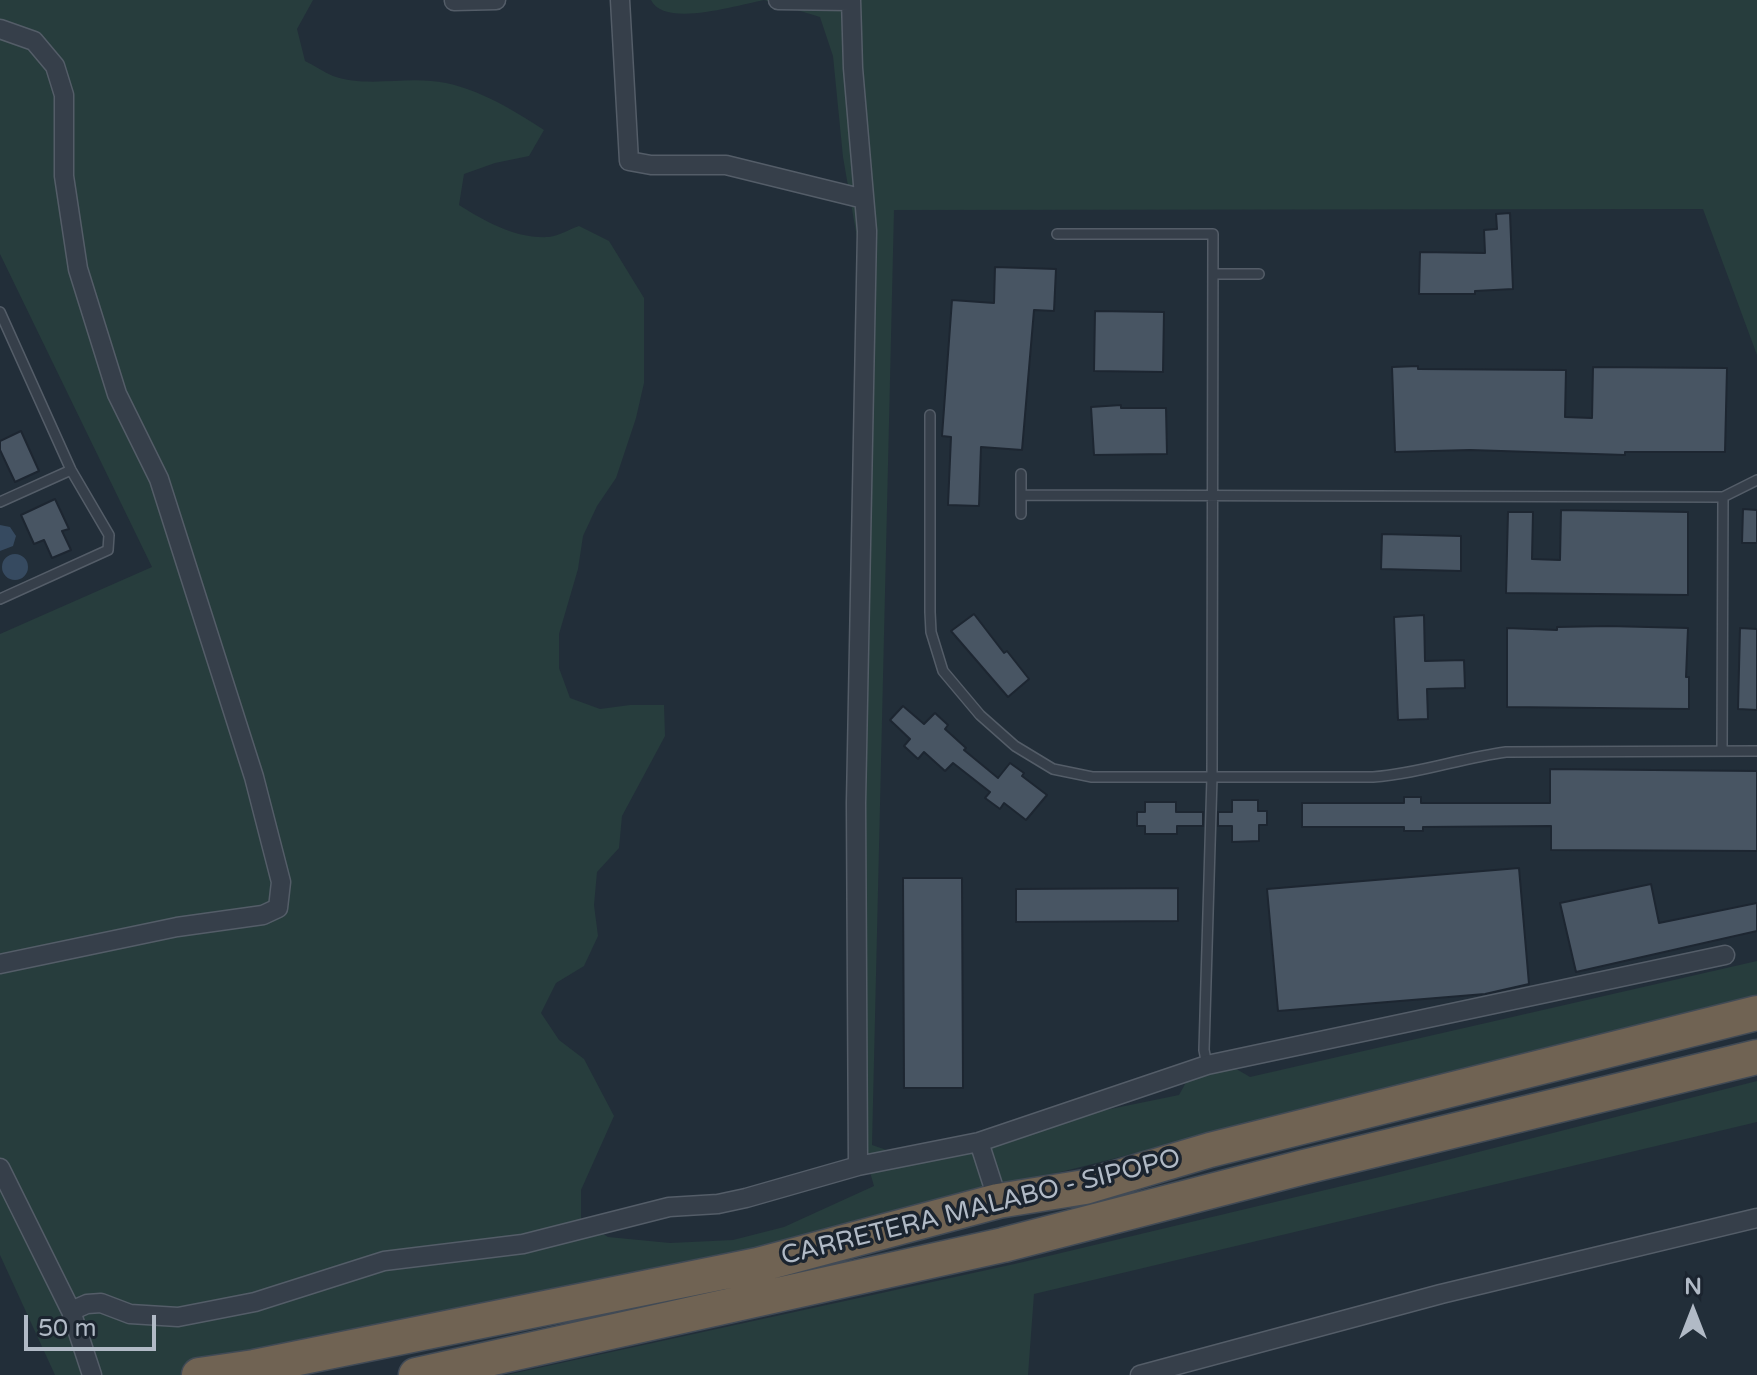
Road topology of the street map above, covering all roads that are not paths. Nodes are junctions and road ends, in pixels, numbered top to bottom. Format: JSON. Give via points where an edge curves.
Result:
{"nodes":[{"id":1,"x":496,"y":0,"type":"edge"},
{"id":2,"x":620,"y":0,"type":"edge"},
{"id":3,"x":778,"y":0,"type":"edge"},
{"id":4,"x":851,"y":0,"type":"edge"},
{"id":5,"x":454,"y":1,"type":"edge"},
{"id":6,"x":0,"y":29,"type":"edge"},
{"id":7,"x":864,"y":199,"type":"junction"},
{"id":8,"x":1057,"y":234,"type":"dead end"},
{"id":9,"x":1213,"y":274,"type":"junction"},
{"id":10,"x":1259,"y":274,"type":"dead end"},
{"id":11,"x":0,"y":312,"type":"edge"},
{"id":12,"x":12,"y":342,"type":"junction"},
{"id":13,"x":0,"y":347,"type":"edge"},
{"id":14,"x":930,"y":415,"type":"dead end"},
{"id":15,"x":71,"y":470,"type":"junction"},
{"id":16,"x":1021,"y":474,"type":"dead end"},
{"id":17,"x":1757,"y":480,"type":"edge"},
{"id":18,"x":1021,"y":495,"type":"junction"},
{"id":19,"x":1213,"y":495,"type":"junction"},
{"id":20,"x":1723,"y":497,"type":"junction"},
{"id":21,"x":0,"y":502,"type":"edge"},
{"id":22,"x":1021,"y":514,"type":"dead end"},
{"id":23,"x":0,"y":599,"type":"edge"},
{"id":24,"x":1722,"y":751,"type":"junction"},
{"id":25,"x":1757,"y":751,"type":"edge"},
{"id":26,"x":1212,"y":777,"type":"junction"},
{"id":27,"x":1725,"y":955,"type":"dead end"},
{"id":28,"x":0,"y":964,"type":"edge"},
{"id":29,"x":1757,"y":1013,"type":"edge"},
{"id":30,"x":1757,"y":1057,"type":"edge"},
{"id":31,"x":1207,"y":1065,"type":"junction"},
{"id":32,"x":979,"y":1142,"type":"junction"},
{"id":33,"x":858,"y":1166,"type":"junction"},
{"id":34,"x":0,"y":1168,"type":"edge"},
{"id":35,"x":998,"y":1201,"type":"junction"},
{"id":36,"x":1757,"y":1218,"type":"edge"},
{"id":37,"x":71,"y":1311,"type":"junction"},
{"id":38,"x":92,"y":1375,"type":"edge"},
{"id":39,"x":199,"y":1375,"type":"edge"},
{"id":40,"x":416,"y":1375,"type":"edge"},
{"id":41,"x":1140,"y":1375,"type":"edge"}],
"edges":[{"from":1,"to":5,"type":"street"},
{"from":2,"to":7,"type":"street","via":[[629,161],[726,165]]},
{"from":3,"to":4,"type":"street"},
{"from":4,"to":7,"type":"street"},
{"from":6,"to":28,"type":"street","via":[[34,41],[55,66],[64,95],[64,176],[78,269],[117,394],[159,479],[254,777],[281,882],[278,908],[263,915]]},
{"from":7,"to":33,"type":"street","via":[[856,803]]},
{"from":8,"to":9,"type":"lane","via":[[1213,234]]},
{"from":9,"to":10,"type":"lane"},
{"from":9,"to":19,"type":"lane"},
{"from":11,"to":12,"type":"lane"},
{"from":12,"to":13,"type":"lane"},
{"from":12,"to":15,"type":"lane"},
{"from":14,"to":26,"type":"lane","via":[[931,632],[943,671],[957,690],[1015,746],[1053,769],[1092,777]]},
{"from":15,"to":21,"type":"lane"},
{"from":15,"to":23,"type":"lane","via":[[109,535],[108,550]]},
{"from":16,"to":18,"type":"lane"},
{"from":17,"to":20,"type":"lane"},
{"from":18,"to":19,"type":"lane"},
{"from":18,"to":22,"type":"lane"},
{"from":19,"to":20,"type":"lane"},
{"from":19,"to":26,"type":"lane"},
{"from":20,"to":24,"type":"lane"},
{"from":24,"to":25,"type":"lane"},
{"from":24,"to":26,"type":"lane","via":[[1506,752],[1399,775]]},
{"from":26,"to":31,"type":"lane"},
{"from":27,"to":31,"type":"street"},
{"from":29,"to":35,"type":"highway","name":"CARRETERA MALABO - SIPOPO","via":[[1210,1150],[1085,1187]]},
{"from":30,"to":40,"type":"highway","name":"CARRETERA MALABO - SIPOPO","via":[[1003,1245]]},
{"from":31,"to":32,"type":"street"},
{"from":32,"to":33,"type":"street"},
{"from":32,"to":35,"type":"street"},
{"from":33,"to":37,"type":"street","via":[[746,1198],[669,1207],[523,1244],[384,1261],[207,1312],[154,1317],[101,1303]]},
{"from":34,"to":37,"type":"street"},
{"from":35,"to":39,"type":"highway","name":"CARRETERA MALABO - SIPOPO","via":[[758,1265]]},
{"from":36,"to":41,"type":"street","via":[[1441,1294]]},
{"from":37,"to":38,"type":"street"}]}
